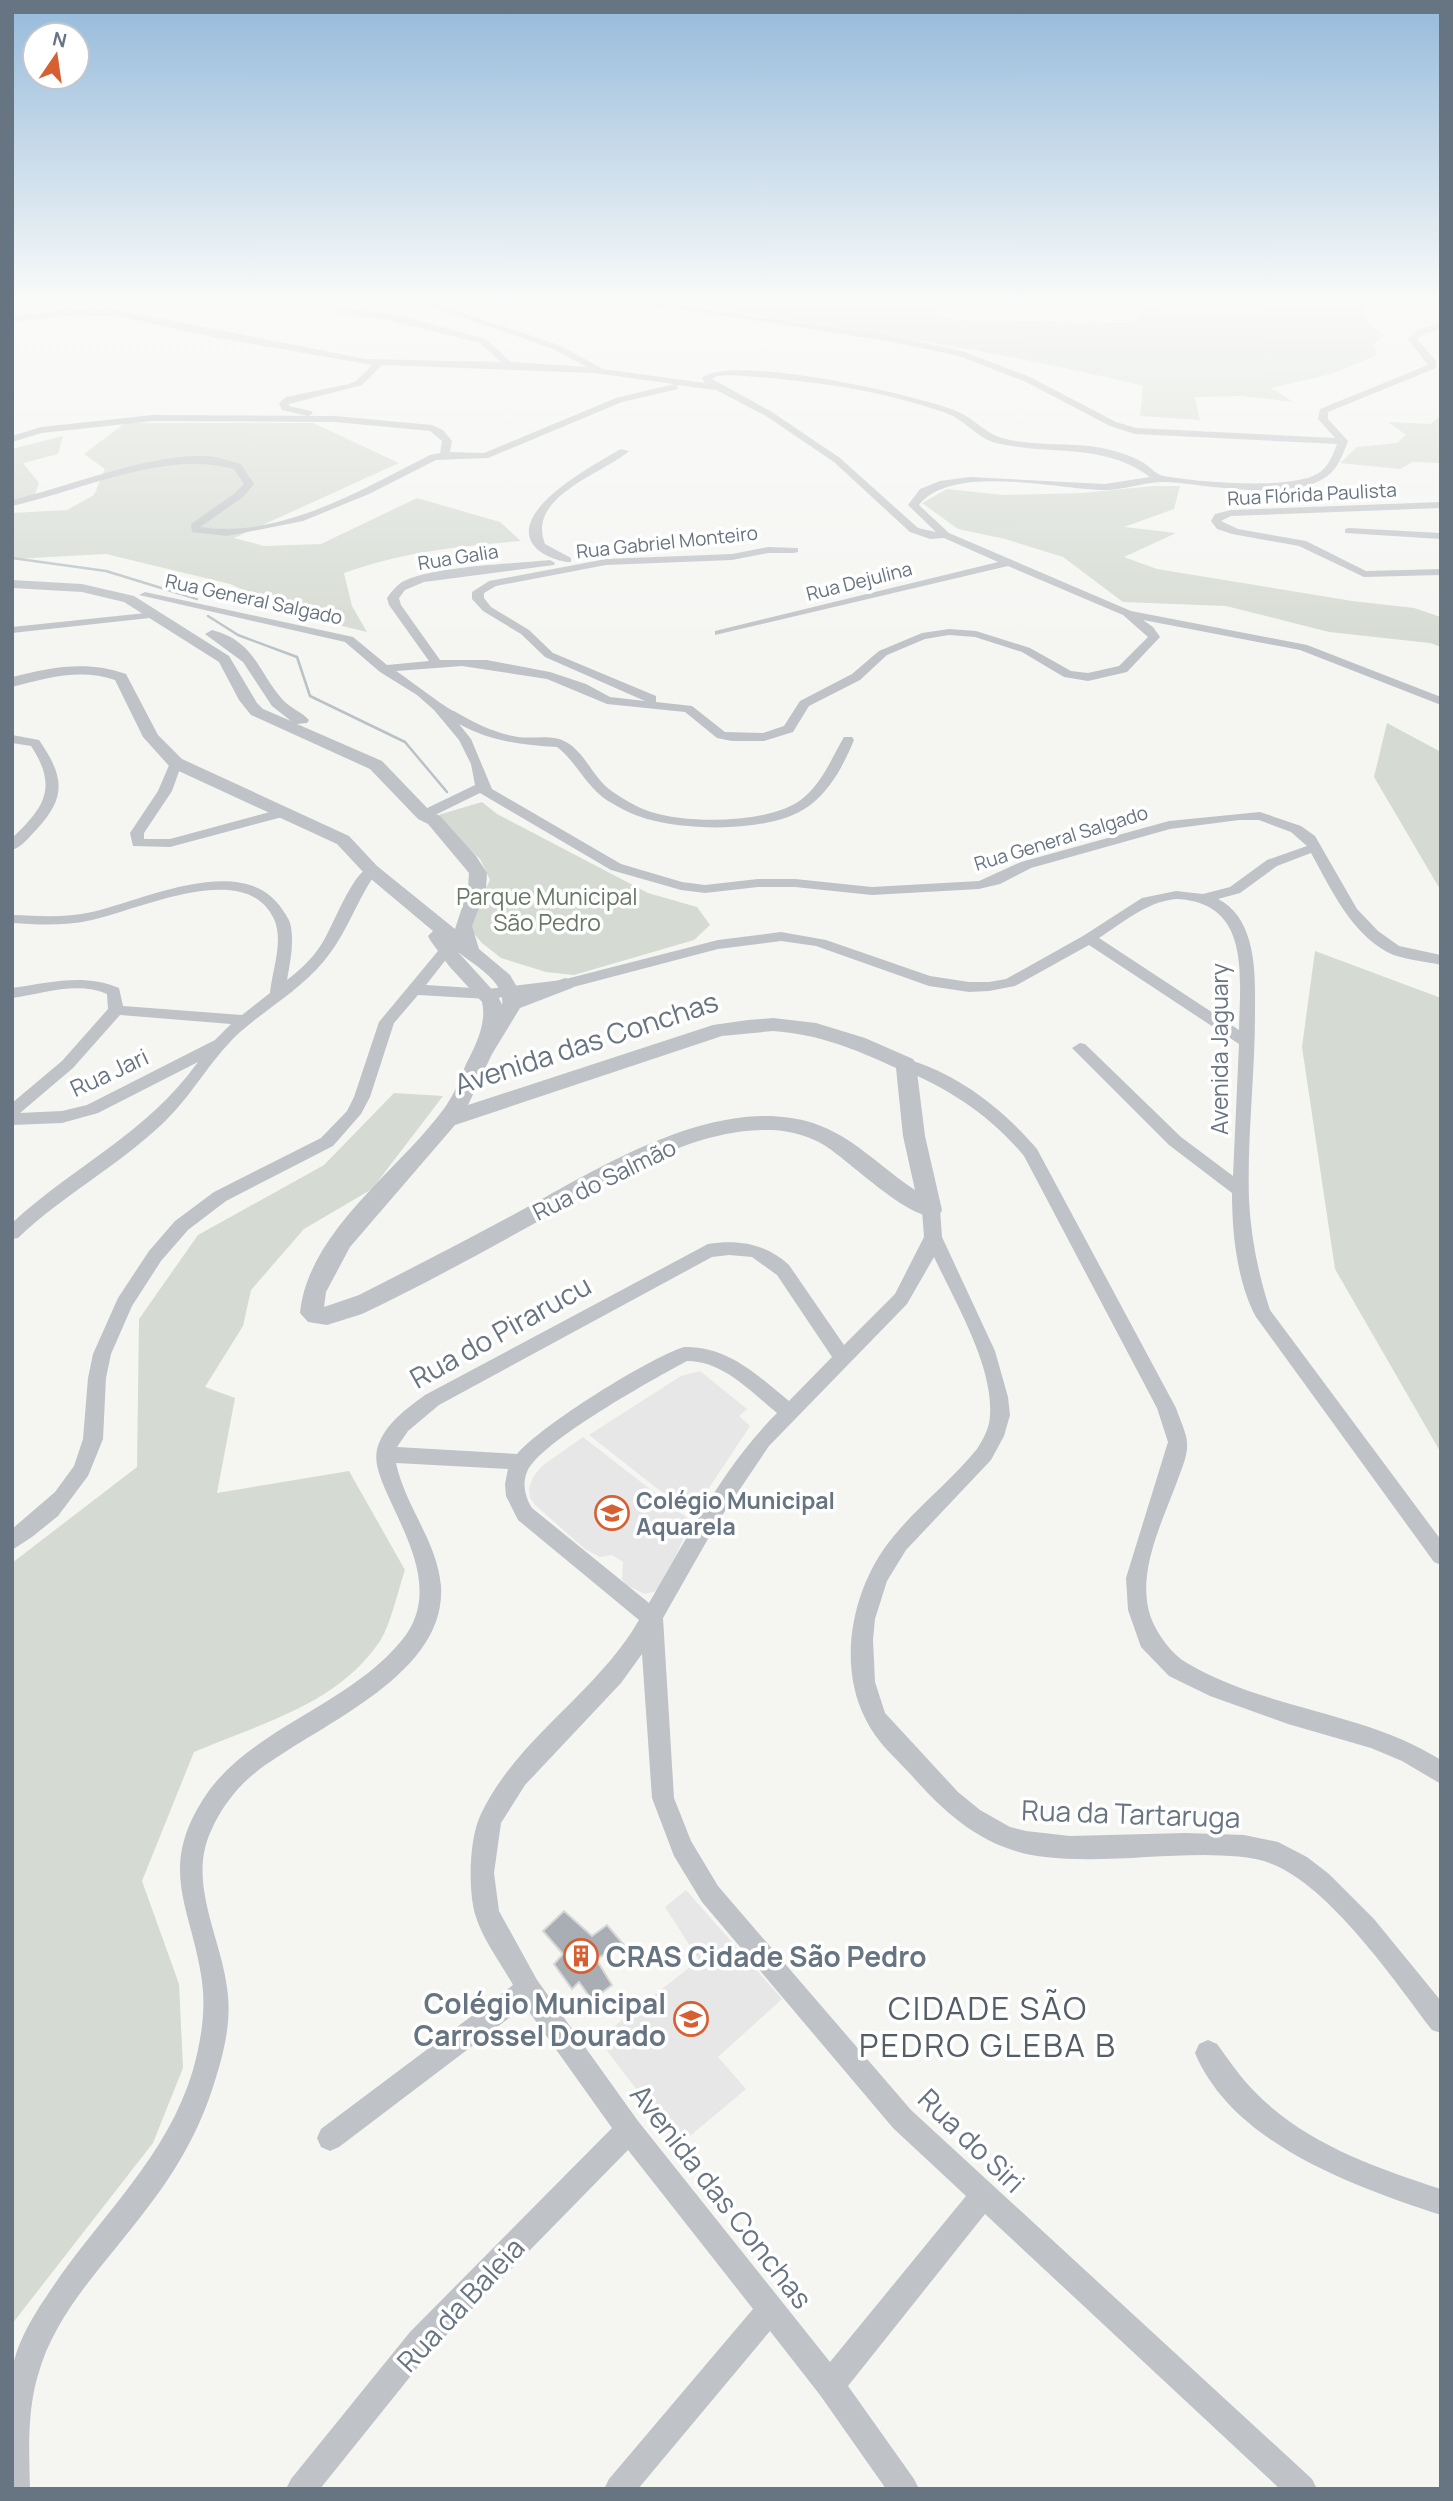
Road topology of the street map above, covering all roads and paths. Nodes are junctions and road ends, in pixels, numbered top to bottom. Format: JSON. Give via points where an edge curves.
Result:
{"nodes":[{"id":1,"x":136,"y":420,"type":"edge"},
{"id":2,"x":334,"y":420,"type":"edge"},
{"id":3,"x":572,"y":420,"type":"edge"},
{"id":4,"x":777,"y":420,"type":"edge"},
{"id":5,"x":964,"y":420,"type":"edge"},
{"id":6,"x":1103,"y":420,"type":"edge"},
{"id":7,"x":1324,"y":420,"type":"edge"},
{"id":8,"x":12,"y":439,"type":"edge"},
{"id":9,"x":1343,"y":441,"type":"junction"},
{"id":10,"x":624,"y":451,"type":"dead end"},
{"id":11,"x":445,"y":455,"type":"junction"},
{"id":12,"x":1159,"y":479,"type":"junction"},
{"id":13,"x":12,"y":503,"type":"edge"},
{"id":14,"x":1441,"y":505,"type":"edge"},
{"id":15,"x":1349,"y":531,"type":"dead end"},
{"id":16,"x":945,"y":535,"type":"junction"},
{"id":17,"x":1441,"y":536,"type":"edge"},
{"id":18,"x":794,"y":550,"type":"dead end"},
{"id":19,"x":573,"y":562,"type":"junction"},
{"id":20,"x":1007,"y":563,"type":"junction"},
{"id":21,"x":587,"y":566,"type":"junction"},
{"id":22,"x":1441,"y":572,"type":"edge"},
{"id":23,"x":12,"y":575,"type":"edge"},
{"id":24,"x":62,"y":578,"type":"junction"},
{"id":25,"x":12,"y":584,"type":"edge"},
{"id":26,"x":46,"y":585,"type":"junction"},
{"id":27,"x":145,"y":595,"type":"junction"},
{"id":28,"x":1127,"y":614,"type":"junction"},
{"id":29,"x":155,"y":615,"type":"junction"},
{"id":30,"x":12,"y":630,"type":"edge"},
{"id":31,"x":719,"y":633,"type":"dead end"},
{"id":32,"x":437,"y":665,"type":"junction"},
{"id":33,"x":384,"y":669,"type":"junction"},
{"id":34,"x":12,"y":682,"type":"edge"},
{"id":35,"x":1441,"y":701,"type":"edge"},
{"id":36,"x":665,"y":705,"type":"junction"},
{"id":37,"x":438,"y":707,"type":"junction"},
{"id":38,"x":292,"y":723,"type":"junction"},
{"id":39,"x":12,"y":739,"type":"edge"},
{"id":40,"x":848,"y":740,"type":"dead end"},
{"id":41,"x":176,"y":763,"type":"junction"},
{"id":42,"x":482,"y":787,"type":"junction"},
{"id":43,"x":285,"y":812,"type":"junction"},
{"id":44,"x":431,"y":815,"type":"junction"},
{"id":45,"x":12,"y":846,"type":"edge"},
{"id":46,"x":1316,"y":847,"type":"junction"},
{"id":47,"x":371,"y":870,"type":"junction"},
{"id":48,"x":406,"y":896,"type":"junction"},
{"id":49,"x":473,"y":898,"type":"junction"},
{"id":50,"x":1206,"y":898,"type":"junction"},
{"id":51,"x":460,"y":912,"type":"junction"},
{"id":52,"x":426,"y":913,"type":"junction"},
{"id":53,"x":12,"y":919,"type":"edge"},
{"id":54,"x":1089,"y":939,"type":"junction"},
{"id":55,"x":458,"y":949,"type":"junction"},
{"id":56,"x":1441,"y":960,"type":"edge"},
{"id":57,"x":590,"y":978,"type":"junction"},
{"id":58,"x":565,"y":984,"type":"joint"},
{"id":59,"x":414,"y":990,"type":"junction"},
{"id":60,"x":509,"y":991,"type":"junction"},
{"id":61,"x":12,"y":993,"type":"edge"},
{"id":62,"x":277,"y":993,"type":"junction"},
{"id":63,"x":487,"y":994,"type":"junction"},
{"id":64,"x":116,"y":1010,"type":"junction"},
{"id":65,"x":247,"y":1020,"type":"junction"},
{"id":66,"x":1248,"y":1043,"type":"junction"},
{"id":67,"x":220,"y":1044,"type":"junction"},
{"id":68,"x":486,"y":1045,"type":"junction"},
{"id":69,"x":1080,"y":1048,"type":"dead end"},
{"id":70,"x":906,"y":1064,"type":"junction"},
{"id":71,"x":12,"y":1111,"type":"edge"},
{"id":72,"x":12,"y":1119,"type":"edge"},
{"id":73,"x":449,"y":1119,"type":"junction"},
{"id":74,"x":1240,"y":1190,"type":"junction"},
{"id":75,"x":931,"y":1210,"type":"junction"},
{"id":76,"x":12,"y":1233,"type":"edge"},
{"id":77,"x":933,"y":1237,"type":"junction"},
{"id":78,"x":842,"y":1358,"type":"junction"},
{"id":79,"x":789,"y":1412,"type":"junction"},
{"id":80,"x":386,"y":1454,"type":"junction"},
{"id":81,"x":521,"y":1462,"type":"junction"},
{"id":82,"x":12,"y":1541,"type":"edge"},
{"id":83,"x":1441,"y":1556,"type":"edge"},
{"id":84,"x":653,"y":1619,"type":"junction"},
{"id":85,"x":1441,"y":1773,"type":"edge"},
{"id":86,"x":528,"y":1989,"type":"junction"},
{"id":87,"x":1441,"y":2021,"type":"edge"},
{"id":88,"x":1208,"y":2053,"type":"dead end"},
{"id":89,"x":629,"y":2130,"type":"junction"},
{"id":90,"x":330,"y":2138,"type":"dead end"},
{"id":91,"x":984,"y":2196,"type":"junction"},
{"id":92,"x":1441,"y":2202,"type":"edge"},
{"id":93,"x":769,"y":2311,"type":"junction"},
{"id":94,"x":830,"y":2385,"type":"junction"},
{"id":95,"x":15,"y":2489,"type":"edge"},
{"id":96,"x":301,"y":2489,"type":"edge"},
{"id":97,"x":619,"y":2489,"type":"edge"},
{"id":98,"x":904,"y":2489,"type":"edge"},
{"id":99,"x":1302,"y":2489,"type":"edge"}],
"edges":[{"from":1,"to":8,"type":"street","via":[[41,429]]},
{"from":2,"to":11,"type":"street","via":[[432,428],[447,441]]},
{"from":3,"to":11,"type":"street","via":[[485,456]]},
{"from":4,"to":16,"type":"street","via":[[836,460],[914,530]]},
{"from":5,"to":12,"type":"street","via":[[999,440],[1117,453]]},
{"from":6,"to":9,"type":"street","via":[[1135,431]]},
{"from":7,"to":9,"type":"street"},
{"from":9,"to":12,"type":"street","via":[[1339,455],[1322,476],[1300,484]]},
{"from":10,"to":19,"type":"street","via":[[569,485],[539,517],[535,531],[540,546]]},
{"from":11,"to":13,"type":"street","via":[[337,505],[273,526],[227,533],[196,530],[195,526],[249,484],[247,475],[236,466],[215,460],[159,463]]},
{"from":12,"to":16,"type":"street","via":[[1107,487],[992,480],[935,485],[917,495],[913,505]]},
{"from":14,"to":22,"type":"street","name":"Rua Flórida Paulista","via":[[1231,513],[1216,521],[1236,532],[1302,543],[1364,574]]},
{"from":15,"to":17,"type":"street"},
{"from":16,"to":20,"type":"street"},
{"from":18,"to":21,"type":"street","name":"Rua Gabriel Monteiro"},
{"from":19,"to":21,"type":"street"},
{"from":19,"to":32,"type":"street","name":"Rua Galia","via":[[440,575],[400,588],[393,598],[395,605]]},
{"from":20,"to":28,"type":"street"},
{"from":20,"to":31,"type":"street","name":"Rua Dejulina"},
{"from":21,"to":36,"type":"street","name":"Rua Gabriel Monteiro","via":[[493,583],[477,596],[549,655]]},
{"from":23,"to":24,"type":"street"},
{"from":24,"to":26,"type":"street"},
{"from":24,"to":27,"type":"street","via":[[112,584]]},
{"from":25,"to":26,"type":"street"},
{"from":26,"to":29,"type":"street","via":[[102,591],[129,599]]},
{"from":27,"to":33,"type":"street","name":"Rua General Salgado","via":[[341,636],[360,646]]},
{"from":27,"to":38,"type":"street","via":[[241,653]]},
{"from":28,"to":35,"type":"street","via":[[1303,647]]},
{"from":28,"to":36,"type":"street","via":[[1153,637],[1129,665],[1100,676],[1068,674],[1000,640],[949,632],[922,636],[883,653],[856,677],[804,704],[789,729],[775,735],[721,735],[693,711]]},
{"from":29,"to":30,"type":"street"},
{"from":29,"to":38,"type":"street","via":[[224,659],[248,704],[267,718]]},
{"from":32,"to":33,"type":"street"},
{"from":32,"to":36,"type":"street","via":[[497,666],[572,683],[607,700]]},
{"from":33,"to":37,"type":"street","name":"Rua General Salgado"},
{"from":34,"to":41,"type":"street","via":[[108,670],[121,677],[151,737]]},
{"from":37,"to":40,"type":"street","via":[[485,733],[560,743],[608,796],[651,816],[696,823],[756,818],[797,808],[828,778]]},
{"from":37,"to":42,"type":"street","name":"Rua General Salgado","via":[[465,739]]},
{"from":38,"to":44,"type":"street","via":[[376,765]]},
{"from":39,"to":45,"type":"street","via":[[35,743],[46,758],[54,789],[44,816]]},
{"from":41,"to":43,"type":"street"},
{"from":41,"to":43,"type":"street","via":[[165,791],[137,832],[138,843],[170,843]]},
{"from":42,"to":44,"type":"street"},
{"from":42,"to":46,"type":"street","name":"Rua General Salgado","via":[[500,802],[615,867],[705,889],[758,883],[872,891],[979,885],[1026,865],[1169,825],[1239,816],[1280,822],[1304,834]]},
{"from":43,"to":47,"type":"street","via":[[343,841]]},
{"from":44,"to":49,"type":"street","via":[[478,873]]},
{"from":46,"to":50,"type":"street","via":[[1272,863],[1235,890]]},
{"from":46,"to":56,"type":"street","name":"Rua General Salgado","via":[[1338,890],[1373,934],[1394,950]]},
{"from":47,"to":48,"type":"street"},
{"from":47,"to":62,"type":"street","via":[[323,953]]},
{"from":48,"to":52,"type":"street"},
{"from":48,"to":55,"type":"street","via":[[427,926]]},
{"from":49,"to":51,"type":"street"},
{"from":49,"to":55,"type":"street"},
{"from":50,"to":54,"type":"street","via":[[1146,901]]},
{"from":50,"to":66,"type":"street","name":"Avenida Jaguary","via":[[1231,916],[1240,934]]},
{"from":51,"to":52,"type":"street"},
{"from":51,"to":55,"type":"street"},
{"from":52,"to":55,"type":"street"},
{"from":53,"to":62,"type":"street","via":[[63,921],[201,886],[250,890],[275,907],[283,922]]},
{"from":54,"to":57,"type":"street","via":[[1010,983],[980,988],[935,983],[825,944],[771,937],[719,945]]},
{"from":54,"to":66,"type":"street"},
{"from":55,"to":59,"type":"street"},
{"from":55,"to":60,"type":"street"},
{"from":55,"to":63,"type":"street"},
{"from":57,"to":58,"type":"street"},
{"from":57,"to":60,"type":"street"},
{"from":58,"to":60,"type":"street"},
{"from":59,"to":63,"type":"street"},
{"from":59,"to":82,"type":"street","via":[[387,1022],[353,1114],[327,1142],[253,1176],[209,1205],[182,1224],[150,1262],[105,1347],[85,1462],[67,1492],[43,1518]]},
{"from":60,"to":63,"type":"street"},
{"from":60,"to":68,"type":"street"},
{"from":61,"to":64,"type":"street","via":[[99,984],[114,991]]},
{"from":62,"to":65,"type":"street"},
{"from":63,"to":68,"type":"street","via":[[493,1007]]},
{"from":64,"to":65,"type":"street"},
{"from":64,"to":71,"type":"street","via":[[75,1058]]},
{"from":65,"to":67,"type":"street"},
{"from":66,"to":74,"type":"street","name":"Avenida Jaguary"},
{"from":67,"to":72,"type":"street","name":"Rua Jari","via":[[92,1110]]},
{"from":67,"to":76,"type":"street","via":[[169,1109]]},
{"from":68,"to":73,"type":"street"},
{"from":69,"to":74,"type":"street","via":[[1175,1141]]},
{"from":70,"to":73,"type":"street","name":"Avenida das Conchas","via":[[803,1025],[750,1025],[700,1035]]},
{"from":70,"to":75,"type":"street","name":"Avenida das Conchas","via":[[914,1136]]},
{"from":70,"to":85,"type":"street","via":[[948,1082],[985,1106],[1031,1153],[1166,1408],[1178,1442],[1136,1577],[1138,1610],[1149,1640],[1177,1669],[1199,1680],[1287,1714],[1397,1748]]},
{"from":73,"to":75,"type":"street","name":"Rua do Salmão","via":[[419,1149],[320,1272],[311,1304],[316,1316],[350,1308],[629,1162],[729,1127],[793,1125],[819,1134]]},
{"from":74,"to":83,"type":"street","name":"Avenida Jaguary","via":[[1250,1273],[1262,1312]]},
{"from":75,"to":77,"type":"street","name":"Avenida das Conchas"},
{"from":77,"to":78,"type":"street","name":"Avenida das Conchas","via":[[901,1299]]},
{"from":77,"to":87,"type":"street","name":"Rua da Tartaruga","via":[[990,1366],[999,1391],[1000,1415],[984,1457],[897,1546],[871,1598],[863,1624],[862,1662],[869,1703],[878,1721],[936,1788],[968,1815],[1009,1839],[1066,1846],[1226,1844],[1279,1854],[1303,1867],[1324,1887],[1384,1950]]},
{"from":78,"to":79,"type":"street","name":"Avenida das Conchas"},
{"from":78,"to":80,"type":"street","name":"Rua do Pirarucu","via":[[772,1259],[742,1248],[708,1251],[432,1400],[404,1422]]},
{"from":79,"to":81,"type":"street","via":[[725,1363],[703,1354],[684,1354],[552,1435]]},
{"from":79,"to":84,"type":"street","name":"Avenida das Conchas","via":[[726,1490]]},
{"from":80,"to":81,"type":"street"},
{"from":80,"to":95,"type":"street","via":[[386,1468],[431,1571],[431,1602],[423,1626],[408,1650],[381,1676],[235,1776],[200,1831],[191,1857],[190,1880],[207,1939],[216,1997],[214,2039],[202,2082],[172,2152],[63,2296],[38,2340],[24,2372],[14,2425]]},
{"from":81,"to":84,"type":"street","via":[[516,1501],[525,1514]]},
{"from":84,"to":86,"type":"street","name":"Avenida das Conchas","via":[[613,1676],[517,1777],[490,1820],[482,1873],[487,1914]]},
{"from":84,"to":91,"type":"street","name":"Rua do Siri","via":[[663,1798],[682,1848],[710,1894],[902,2119]]},
{"from":86,"to":89,"type":"street","name":"Avenida das Conchas"},
{"from":86,"to":90,"type":"street"},
{"from":88,"to":92,"type":"street","via":[[1246,2102],[1288,2135],[1362,2174]]},
{"from":89,"to":93,"type":"street","name":"Avenida das Conchas"},
{"from":89,"to":96,"type":"street","name":"Rua da Baleia","via":[[419,2342]]},
{"from":91,"to":94,"type":"street"},
{"from":91,"to":99,"type":"street","name":"Rua do Siri"},
{"from":93,"to":94,"type":"street","name":"Avenida das Conchas"},
{"from":93,"to":97,"type":"street"},
{"from":94,"to":98,"type":"street","name":"Avenida das Conchas"}]}
